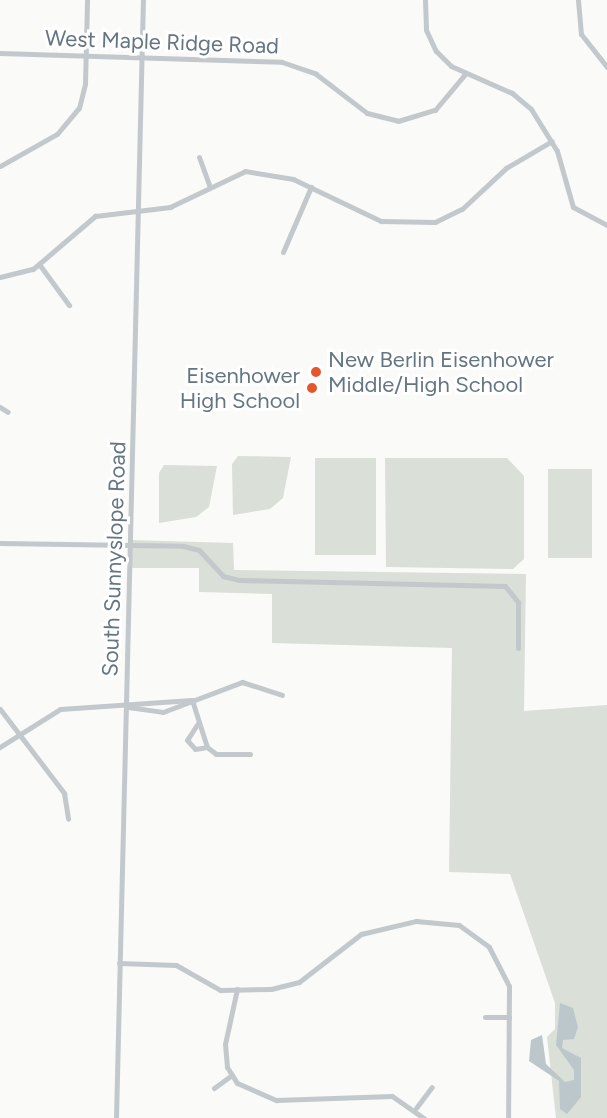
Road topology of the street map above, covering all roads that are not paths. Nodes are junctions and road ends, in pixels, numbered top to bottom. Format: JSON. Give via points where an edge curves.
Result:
{"nodes":[{"id":1,"x":87,"y":0,"type":"edge"},
{"id":2,"x":143,"y":0,"type":"edge"},
{"id":3,"x":425,"y":0,"type":"edge"},
{"id":4,"x":578,"y":0,"type":"edge"},
{"id":5,"x":0,"y":53,"type":"edge"},
{"id":6,"x":86,"y":54,"type":"junction"},
{"id":7,"x":142,"y":56,"type":"junction"},
{"id":8,"x":607,"y":67,"type":"edge"},
{"id":9,"x":466,"y":74,"type":"junction"},
{"id":10,"x":552,"y":141,"type":"junction"},
{"id":11,"x":199,"y":157,"type":"dead end"},
{"id":12,"x":0,"y":166,"type":"edge"},
{"id":13,"x":210,"y":187,"type":"junction"},
{"id":14,"x":311,"y":187,"type":"junction"},
{"id":15,"x":138,"y":211,"type":"junction"},
{"id":16,"x":607,"y":225,"type":"edge"},
{"id":17,"x":283,"y":252,"type":"dead end"},
{"id":18,"x":39,"y":264,"type":"junction"},
{"id":19,"x":0,"y":277,"type":"edge"},
{"id":20,"x":69,"y":304,"type":"dead end"},
{"id":21,"x":0,"y":407,"type":"edge"},
{"id":22,"x":8,"y":412,"type":"dead end"},
{"id":23,"x":0,"y":543,"type":"edge"},
{"id":24,"x":130,"y":544,"type":"junction"},
{"id":25,"x":518,"y":648,"type":"dead end"},
{"id":26,"x":282,"y":695,"type":"dead end"},
{"id":27,"x":192,"y":700,"type":"junction"},
{"id":28,"x":126,"y":707,"type":"junction"},
{"id":29,"x":0,"y":709,"type":"edge"},
{"id":30,"x":198,"y":723,"type":"junction"},
{"id":31,"x":20,"y":730,"type":"junction"},
{"id":32,"x":0,"y":747,"type":"edge"},
{"id":33,"x":207,"y":747,"type":"junction"},
{"id":34,"x":250,"y":754,"type":"dead end"},
{"id":35,"x":68,"y":819,"type":"dead end"},
{"id":36,"x":119,"y":963,"type":"junction"},
{"id":37,"x":237,"y":990,"type":"junction"},
{"id":38,"x":485,"y":1017,"type":"dead end"},
{"id":39,"x":509,"y":1017,"type":"junction"},
{"id":40,"x":232,"y":1075,"type":"junction"},
{"id":41,"x":432,"y":1087,"type":"dead end"},
{"id":42,"x":214,"y":1088,"type":"dead end"},
{"id":43,"x":416,"y":1108,"type":"junction"},
{"id":44,"x":116,"y":1118,"type":"edge"},
{"id":45,"x":424,"y":1118,"type":"edge"},
{"id":46,"x":508,"y":1118,"type":"edge"}],
"edges":[{"from":1,"to":6,"type":"street"},
{"from":2,"to":7,"type":"street","name":"South Sunnyslope Road"},
{"from":3,"to":9,"type":"street","via":[[426,30],[433,47]]},
{"from":4,"to":8,"type":"street","via":[[581,34]]},
{"from":5,"to":6,"type":"street","name":"West Maple Ridge Road"},
{"from":6,"to":7,"type":"street","name":"West Maple Ridge Road"},
{"from":6,"to":12,"type":"street","via":[[84,93],[73,119],[57,134]]},
{"from":7,"to":9,"type":"street","name":"West Maple Ridge Road","via":[[294,64],[367,113],[398,121],[435,110]]},
{"from":7,"to":15,"type":"street","name":"South Sunnyslope Road"},
{"from":9,"to":10,"type":"street","via":[[522,101]]},
{"from":10,"to":14,"type":"street","via":[[506,168],[462,209],[424,224],[381,220]]},
{"from":10,"to":16,"type":"street","via":[[573,207]]},
{"from":11,"to":13,"type":"street"},
{"from":13,"to":14,"type":"street","via":[[236,173],[257,171]]},
{"from":13,"to":15,"type":"street","via":[[176,206]]},
{"from":14,"to":17,"type":"street"},
{"from":15,"to":18,"type":"street","via":[[95,216]]},
{"from":15,"to":24,"type":"street","name":"South Sunnyslope Road"},
{"from":18,"to":19,"type":"street","via":[[22,274]]},
{"from":18,"to":20,"type":"street"},
{"from":21,"to":22,"type":"street"},
{"from":23,"to":24,"type":"street"},
{"from":24,"to":25,"type":"street","via":[[199,550],[223,576],[239,580],[505,586],[518,602]]},
{"from":24,"to":28,"type":"street","name":"South Sunnyslope Road"},
{"from":26,"to":27,"type":"street","via":[[242,682]]},
{"from":27,"to":28,"type":"street"},
{"from":27,"to":28,"type":"street","via":[[163,712]]},
{"from":27,"to":30,"type":"street"},
{"from":28,"to":31,"type":"street","via":[[60,709]]},
{"from":28,"to":36,"type":"street","name":"South Sunnyslope Road"},
{"from":29,"to":31,"type":"street"},
{"from":30,"to":33,"type":"street"},
{"from":30,"to":33,"type":"street","via":[[187,740],[195,749]]},
{"from":31,"to":32,"type":"street"},
{"from":31,"to":35,"type":"street","via":[[64,793]]},
{"from":33,"to":34,"type":"street","via":[[216,754]]},
{"from":36,"to":37,"type":"street","via":[[176,965],[220,990]]},
{"from":36,"to":44,"type":"street","name":"South Sunnyslope Road"},
{"from":37,"to":39,"type":"street","via":[[299,982],[361,934],[387,925],[459,925],[475,932],[500,963],[509,986]]},
{"from":37,"to":40,"type":"street","via":[[225,1044]]},
{"from":38,"to":39,"type":"street"},
{"from":39,"to":46,"type":"street"},
{"from":40,"to":42,"type":"street"},
{"from":40,"to":43,"type":"street","via":[[237,1083],[276,1100],[392,1096]]},
{"from":41,"to":43,"type":"street"},
{"from":43,"to":45,"type":"street"}]}
